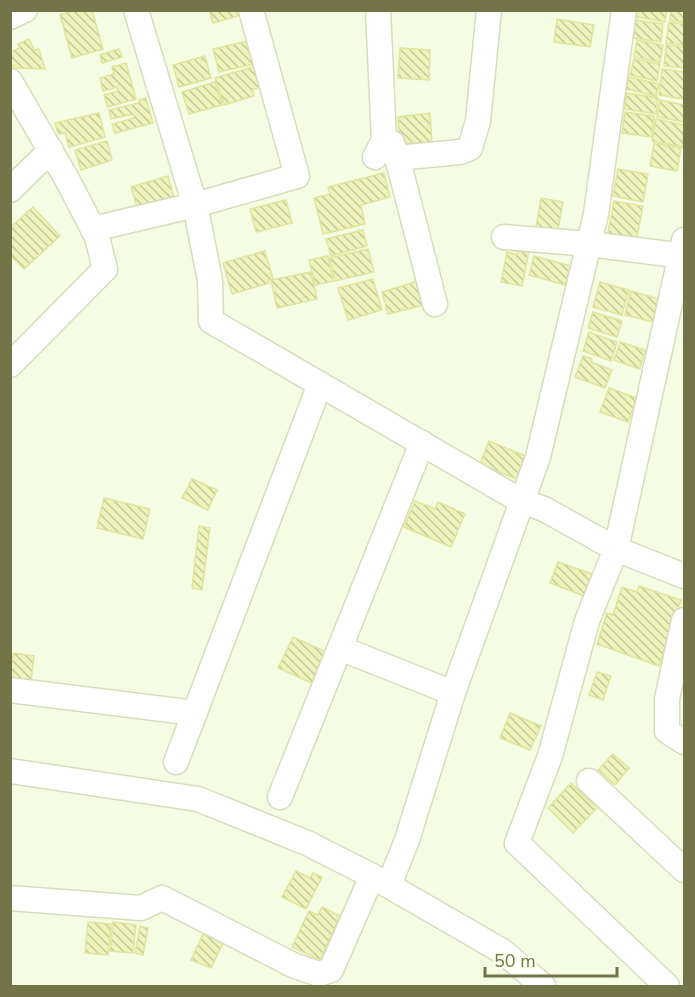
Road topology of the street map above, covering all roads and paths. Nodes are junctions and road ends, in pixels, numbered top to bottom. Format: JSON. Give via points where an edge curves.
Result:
{"nodes":[{"id":1,"x":25,"y":10,"type":"edge"},
{"id":2,"x":136,"y":10,"type":"edge"},
{"id":3,"x":251,"y":10,"type":"edge"},
{"id":4,"x":378,"y":10,"type":"edge"},
{"id":5,"x":489,"y":10,"type":"edge"},
{"id":6,"x":624,"y":10,"type":"edge"},
{"id":7,"x":10,"y":17,"type":"edge"},
{"id":8,"x":10,"y":81,"type":"edge"},
{"id":9,"x":51,"y":150,"type":"junction"},
{"id":10,"x":385,"y":152,"type":"junction"},
{"id":11,"x":10,"y":190,"type":"edge"},
{"id":12,"x":195,"y":205,"type":"junction"},
{"id":13,"x":93,"y":229,"type":"junction"},
{"id":14,"x":504,"y":237,"type":"dead end"},
{"id":15,"x":589,"y":244,"type":"junction"},
{"id":16,"x":684,"y":251,"type":"edge"},
{"id":17,"x":435,"y":304,"type":"dead end"},
{"id":18,"x":10,"y":365,"type":"edge"},
{"id":19,"x":320,"y":384,"type":"junction"},
{"id":20,"x":422,"y":443,"type":"junction"},
{"id":21,"x":521,"y":501,"type":"junction"},
{"id":22,"x":616,"y":549,"type":"junction"},
{"id":23,"x":684,"y":576,"type":"edge"},
{"id":24,"x":684,"y":620,"type":"edge"},
{"id":25,"x":340,"y":648,"type":"junction"},
{"id":26,"x":10,"y":690,"type":"edge"},
{"id":27,"x":453,"y":693,"type":"junction"},
{"id":28,"x":195,"y":713,"type":"junction"},
{"id":29,"x":684,"y":742,"type":"edge"},
{"id":30,"x":176,"y":762,"type":"dead end"},
{"id":31,"x":10,"y":771,"type":"edge"},
{"id":32,"x":589,"y":781,"type":"dead end"},
{"id":33,"x":280,"y":797,"type":"dead end"},
{"id":34,"x":684,"y":870,"type":"edge"},
{"id":35,"x":380,"y":880,"type":"junction"},
{"id":36,"x":10,"y":898,"type":"edge"},
{"id":37,"x":316,"y":980,"type":"edge"},
{"id":38,"x":543,"y":987,"type":"edge"},
{"id":39,"x":667,"y":987,"type":"edge"}],
"edges":[{"from":1,"to":7,"type":"street"},
{"from":2,"to":12,"type":"street"},
{"from":3,"to":12,"type":"street","via":[[297,176]]},
{"from":4,"to":10,"type":"street"},
{"from":5,"to":10,"type":"street","via":[[478,121],[470,148],[460,152]]},
{"from":6,"to":15,"type":"street"},
{"from":8,"to":9,"type":"street"},
{"from":9,"to":11,"type":"street"},
{"from":9,"to":13,"type":"street"},
{"from":10,"to":17,"type":"street"},
{"from":12,"to":13,"type":"street"},
{"from":12,"to":19,"type":"street","via":[[210,280],[211,321]]},
{"from":13,"to":18,"type":"street","via":[[105,269]]},
{"from":14,"to":15,"type":"street"},
{"from":15,"to":16,"type":"street"},
{"from":15,"to":21,"type":"street","via":[[538,457]]},
{"from":16,"to":22,"type":"street"},
{"from":19,"to":20,"type":"street"},
{"from":19,"to":28,"type":"street"},
{"from":20,"to":21,"type":"street"},
{"from":20,"to":25,"type":"street"},
{"from":21,"to":22,"type":"street","via":[[544,509]]},
{"from":21,"to":27,"type":"street"},
{"from":22,"to":23,"type":"street"},
{"from":22,"to":39,"type":"street","via":[[587,621],[550,756],[516,843]]},
{"from":24,"to":29,"type":"street","via":[[667,699],[667,731]]},
{"from":25,"to":27,"type":"street"},
{"from":25,"to":33,"type":"street"},
{"from":26,"to":28,"type":"street"},
{"from":27,"to":35,"type":"street","via":[[407,840]]},
{"from":28,"to":30,"type":"street"},
{"from":31,"to":35,"type":"street","via":[[198,798],[307,843]]},
{"from":32,"to":34,"type":"street"},
{"from":35,"to":37,"type":"street","via":[[331,970]]},
{"from":35,"to":38,"type":"street","via":[[502,951]]},
{"from":36,"to":37,"type":"street","via":[[141,908],[162,898]]}]}
